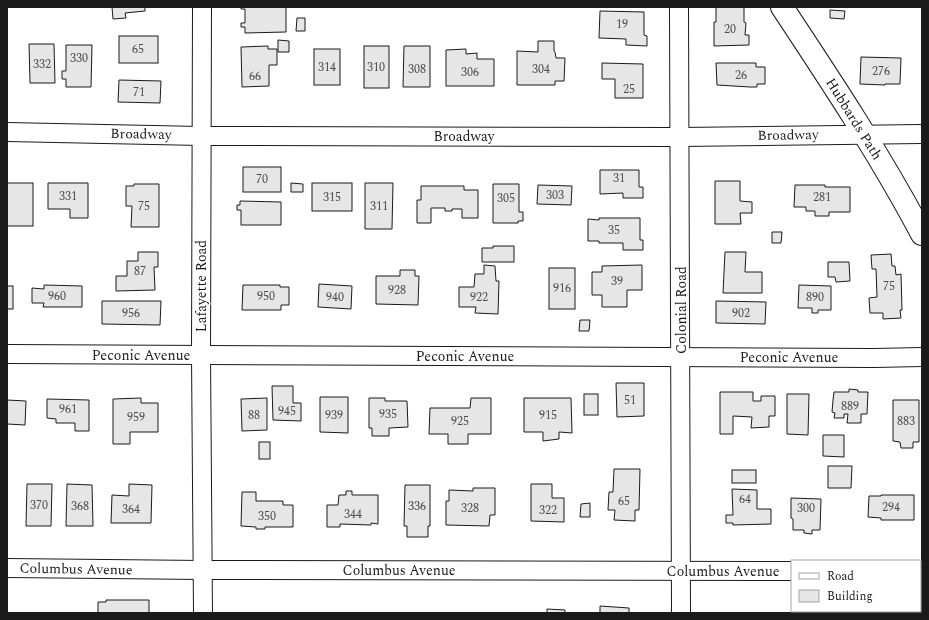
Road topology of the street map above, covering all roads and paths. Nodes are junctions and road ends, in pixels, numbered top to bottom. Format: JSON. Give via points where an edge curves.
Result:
{"nodes":[{"id":1,"x":202,"y":7,"type":"edge"},
{"id":2,"x":679,"y":7,"type":"edge"},
{"id":3,"x":782,"y":7,"type":"edge"},
{"id":4,"x":7,"y":132,"type":"edge"},
{"id":5,"x":866,"y":134,"type":"junction"},
{"id":6,"x":922,"y":134,"type":"edge"},
{"id":7,"x":201,"y":136,"type":"junction"},
{"id":8,"x":680,"y":137,"type":"junction"},
{"id":9,"x":922,"y":234,"type":"edge"},
{"id":10,"x":7,"y":354,"type":"edge"},
{"id":11,"x":201,"y":355,"type":"junction"},
{"id":12,"x":922,"y":356,"type":"edge"},
{"id":13,"x":681,"y":357,"type":"junction"},
{"id":14,"x":7,"y":568,"type":"edge"},
{"id":15,"x":203,"y":570,"type":"junction"},
{"id":16,"x":681,"y":570,"type":"junction"},
{"id":17,"x":791,"y":571,"type":"edge"},
{"id":18,"x":203,"y":613,"type":"edge"},
{"id":19,"x":681,"y":613,"type":"edge"}],
"edges":[{"from":1,"to":7,"type":"street","name":"Lafayette Road"},
{"from":2,"to":8,"type":"street","name":"Colonial Road"},
{"from":3,"to":5,"type":"street","name":"Hubbards Path"},
{"from":4,"to":7,"type":"street","name":"Broadway"},
{"from":5,"to":6,"type":"street","name":"Broadway"},
{"from":5,"to":8,"type":"street","name":"Broadway"},
{"from":5,"to":9,"type":"street","name":"Hubbards Path"},
{"from":7,"to":8,"type":"street","name":"Broadway"},
{"from":7,"to":11,"type":"street","name":"Lafayette Road"},
{"from":8,"to":13,"type":"street","name":"Colonial Road"},
{"from":10,"to":11,"type":"street","name":"Peconic Avenue"},
{"from":11,"to":13,"type":"street","name":"Peconic Avenue"},
{"from":11,"to":15,"type":"street","name":"Lafayette Road"},
{"from":12,"to":13,"type":"street","name":"Peconic Avenue"},
{"from":13,"to":16,"type":"street","name":"Colonial Road"},
{"from":14,"to":15,"type":"street","name":"Columbus Avenue"},
{"from":15,"to":16,"type":"street","name":"Columbus Avenue"},
{"from":15,"to":18,"type":"street","name":"Lafayette Road"},
{"from":16,"to":17,"type":"street","name":"Columbus Avenue"},
{"from":16,"to":19,"type":"street","name":"Colonial Road"}]}
